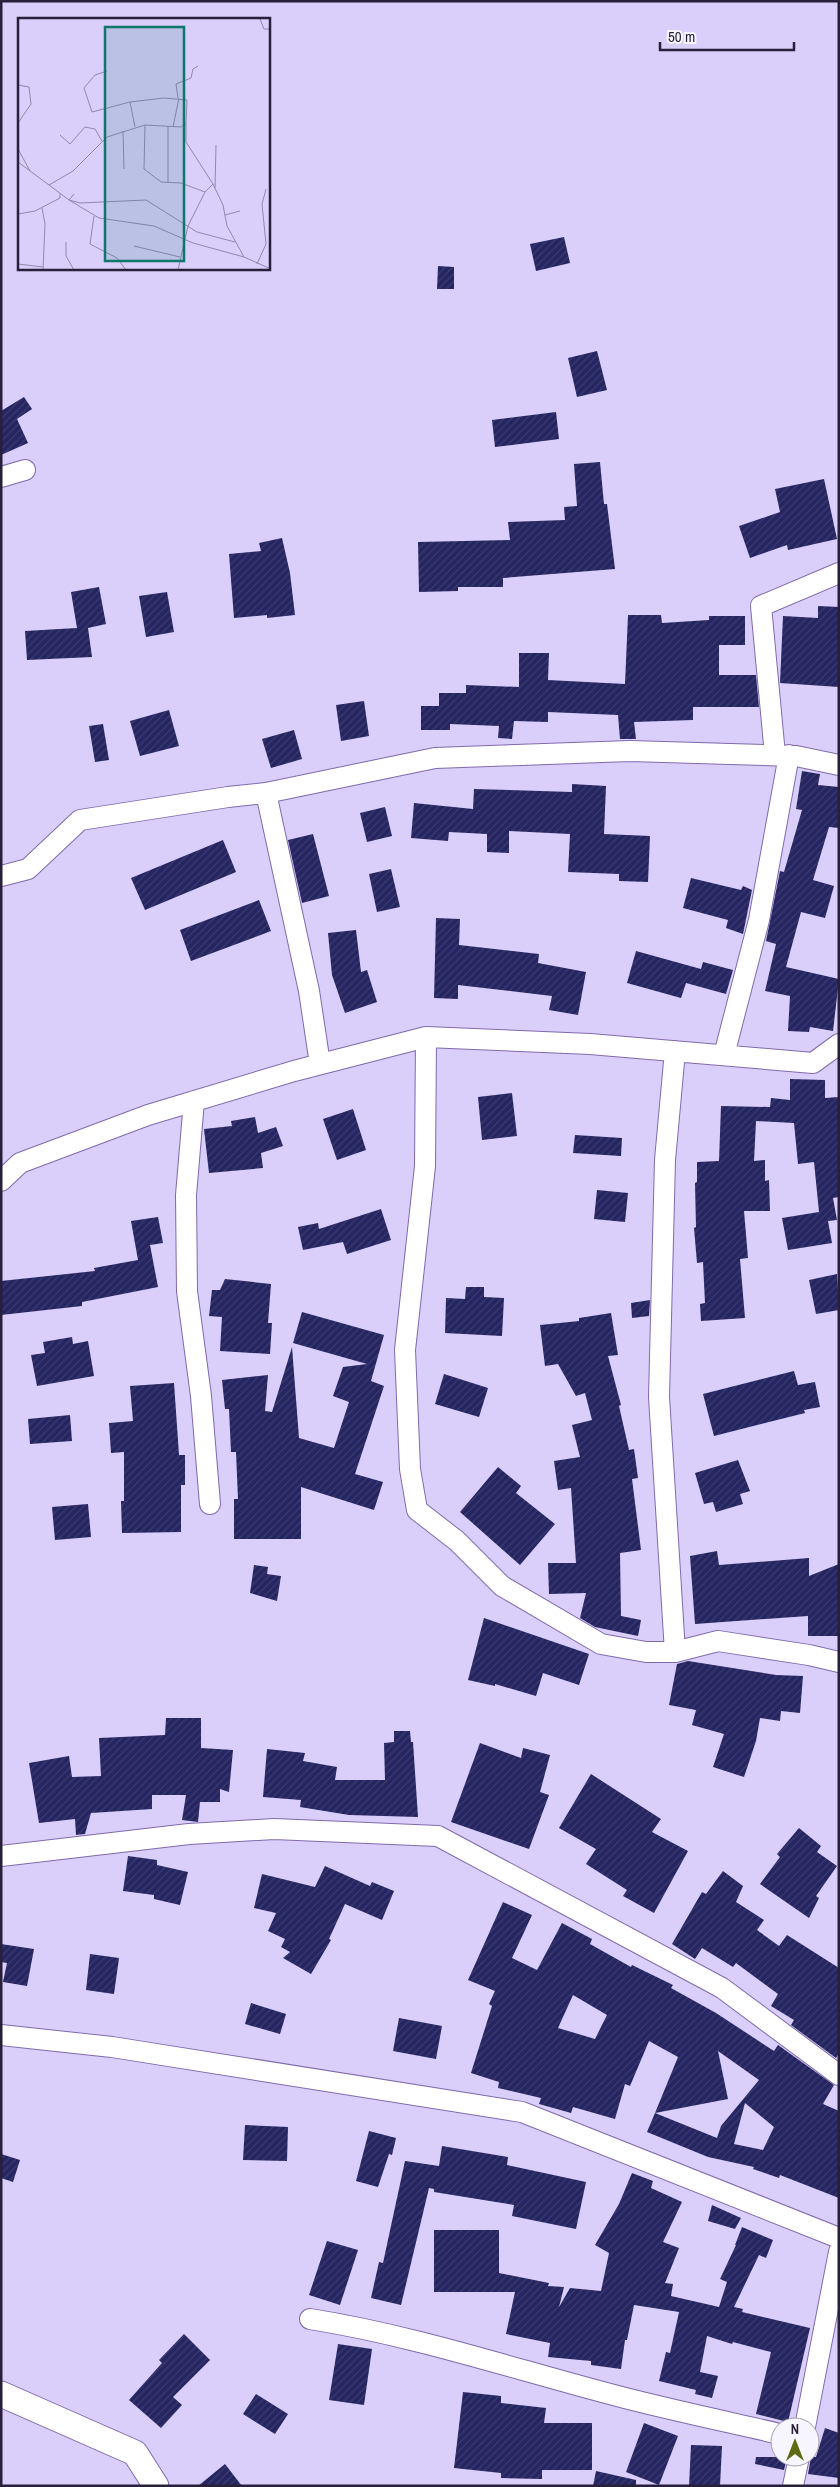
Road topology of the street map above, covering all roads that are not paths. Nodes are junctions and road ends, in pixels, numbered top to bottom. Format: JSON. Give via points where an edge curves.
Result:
{"nodes":[{"id":1,"x":25,"y":470,"type":"dead end"},
{"id":2,"x":1,"y":477,"type":"edge"},
{"id":3,"x":839,"y":573,"type":"edge"},
{"id":4,"x":782,"y":755,"type":"junction"},
{"id":5,"x":839,"y":764,"type":"edge"},
{"id":6,"x":266,"y":793,"type":"junction"},
{"id":7,"x":1,"y":876,"type":"edge"},
{"id":8,"x":426,"y":1037,"type":"junction"},
{"id":9,"x":839,"y":1044,"type":"edge"},
{"id":10,"x":676,"y":1051,"type":"junction"},
{"id":11,"x":724,"y":1056,"type":"junction"},
{"id":12,"x":320,"y":1064,"type":"junction"},
{"id":13,"x":194,"y":1101,"type":"junction"},
{"id":14,"x":1,"y":1181,"type":"edge"},
{"id":15,"x":210,"y":1504,"type":"dead end"},
{"id":16,"x":675,"y":1652,"type":"junction"},
{"id":17,"x":839,"y":1662,"type":"edge"},
{"id":18,"x":1,"y":1856,"type":"edge"},
{"id":19,"x":1,"y":2035,"type":"edge"},
{"id":20,"x":839,"y":2075,"type":"edge"},
{"id":21,"x":839,"y":2238,"type":"edge"},
{"id":22,"x":839,"y":2252,"type":"edge"},
{"id":23,"x":310,"y":2319,"type":"dead end"},
{"id":24,"x":1,"y":2394,"type":"edge"},
{"id":25,"x":807,"y":2417,"type":"edge"},
{"id":26,"x":770,"y":2432,"type":"edge"},
{"id":27,"x":797,"y":2467,"type":"edge"},
{"id":28,"x":156,"y":2486,"type":"edge"},
{"id":29,"x":793,"y":2486,"type":"edge"}],
"edges":[{"from":1,"to":2,"type":"street"},
{"from":3,"to":4,"type":"street","via":[[761,606]]},
{"from":4,"to":5,"type":"street"},
{"from":4,"to":6,"type":"street","via":[[630,751],[435,758]]},
{"from":4,"to":11,"type":"street","via":[[759,920]]},
{"from":6,"to":7,"type":"street","via":[[80,820],[28,868]]},
{"from":6,"to":12,"type":"street","via":[[309,991]]},
{"from":8,"to":10,"type":"street"},
{"from":8,"to":12,"type":"street"},
{"from":8,"to":16,"type":"street","via":[[425,1166],[405,1350],[410,1469],[417,1510],[457,1541],[502,1586],[601,1644],[646,1652]]},
{"from":9,"to":11,"type":"street","via":[[813,1063]]},
{"from":10,"to":11,"type":"street"},
{"from":10,"to":16,"type":"street","via":[[665,1160],[659,1387]]},
{"from":12,"to":13,"type":"street"},
{"from":13,"to":14,"type":"street","via":[[20,1163]]},
{"from":13,"to":15,"type":"street","via":[[186,1195],[187,1291],[202,1396]]},
{"from":16,"to":17,"type":"street","via":[[718,1640]]},
{"from":18,"to":20,"type":"street","via":[[189,1834],[274,1829],[438,1836],[722,1988]]},
{"from":19,"to":21,"type":"street","via":[[112,2047],[522,2112]]},
{"from":22,"to":25,"type":"street"},
{"from":23,"to":26,"type":"street","via":[[445,2348],[626,2398]]},
{"from":24,"to":28,"type":"street","via":[[135,2453]]},
{"from":27,"to":29,"type":"street"}]}
